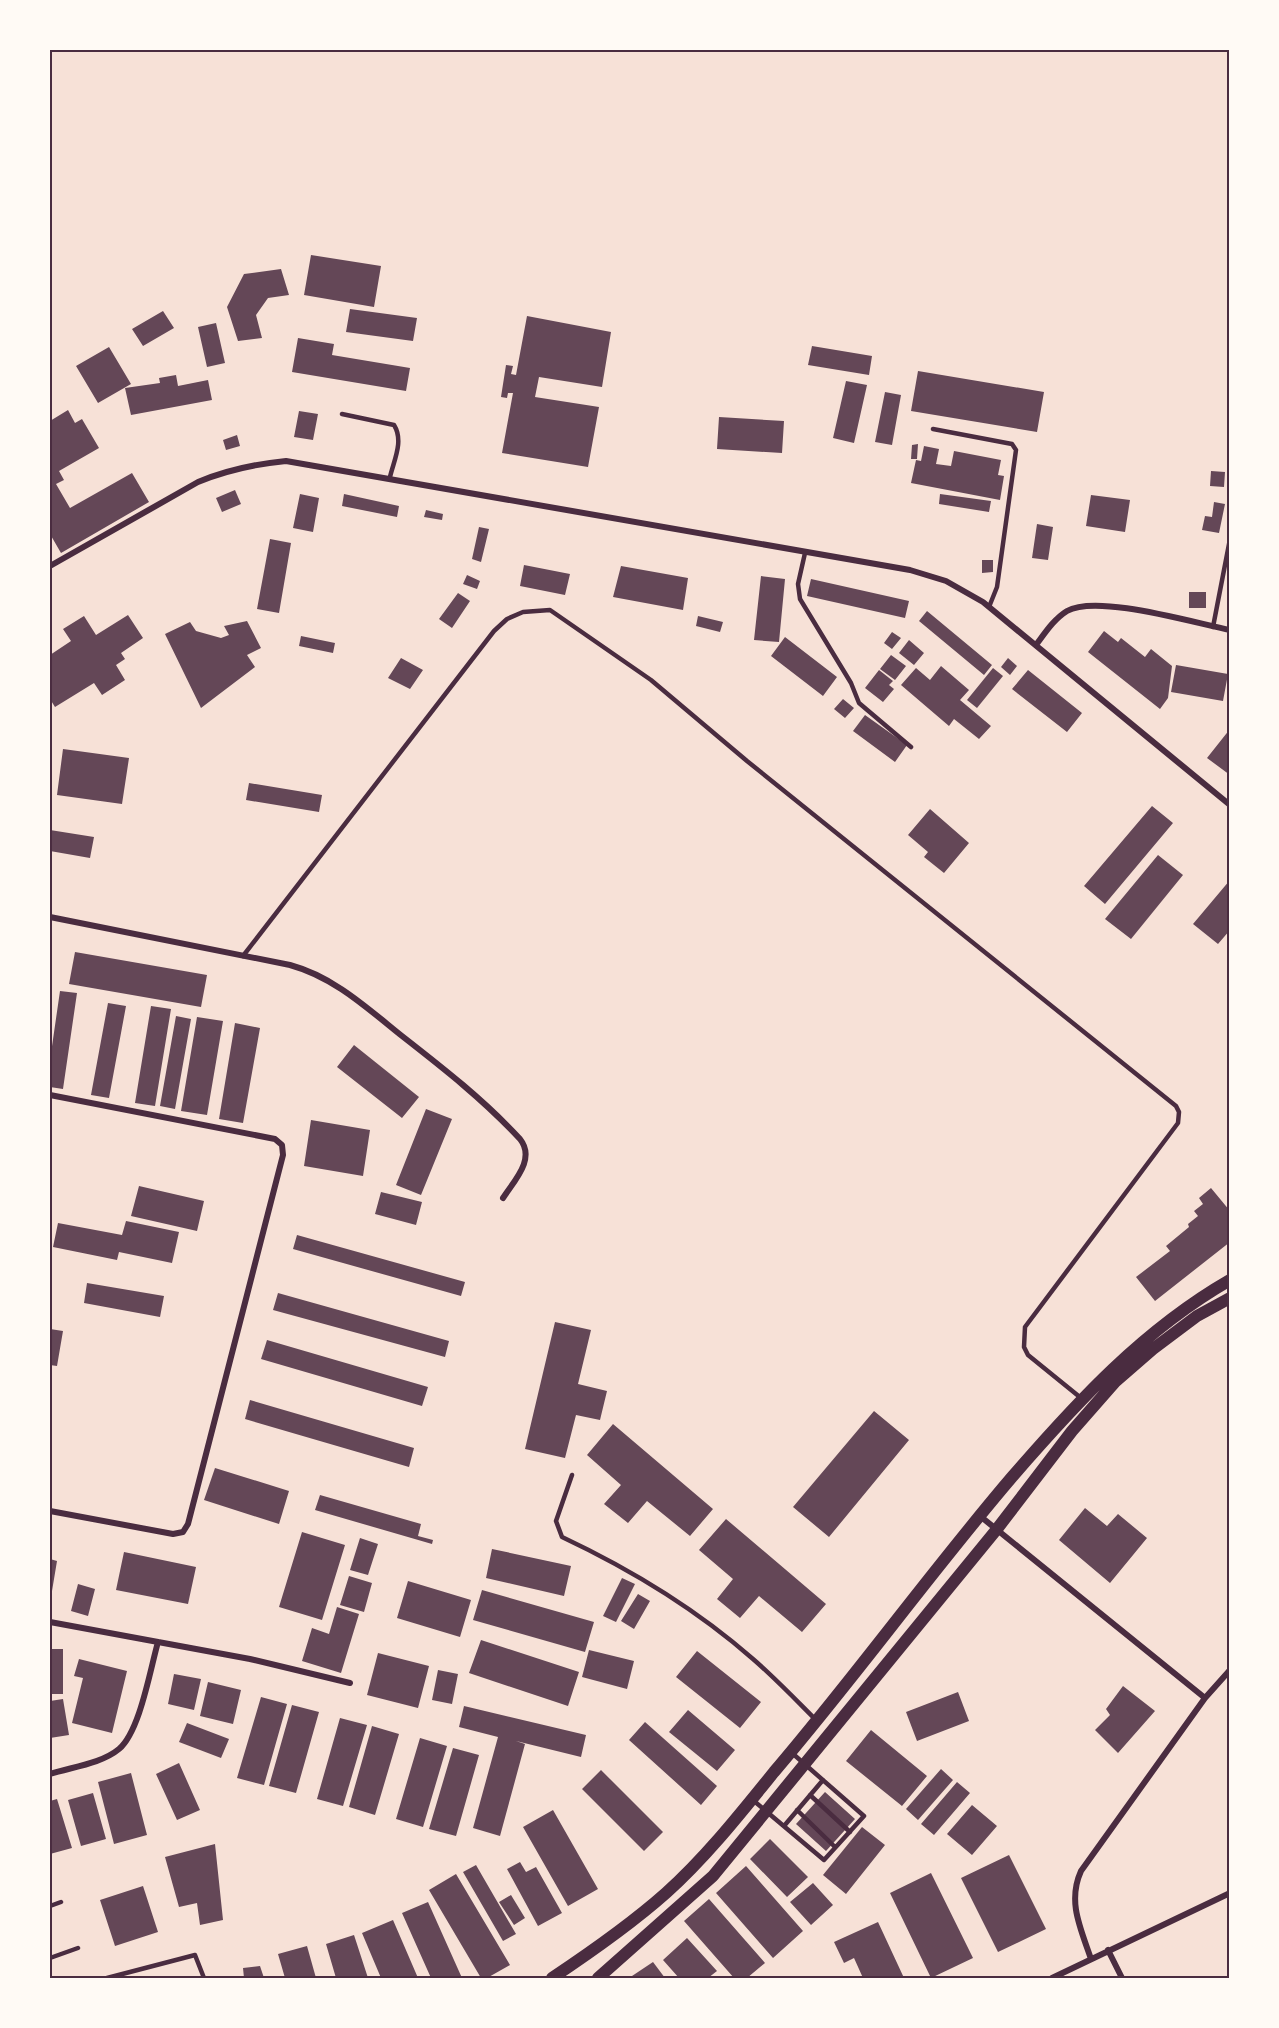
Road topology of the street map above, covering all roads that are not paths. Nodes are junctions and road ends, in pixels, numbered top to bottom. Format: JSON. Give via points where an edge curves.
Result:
{"nodes":[{"id":1,"x":342,"y":414,"type":"dead end"},
{"id":2,"x":933,"y":429,"type":"dead end"},
{"id":3,"x":390,"y":477,"type":"junction"},
{"id":4,"x":1230,"y":539,"type":"edge"},
{"id":5,"x":805,"y":553,"type":"junction"},
{"id":6,"x":50,"y":566,"type":"edge"},
{"id":7,"x":989,"y":607,"type":"junction"},
{"id":8,"x":1213,"y":627,"type":"junction"},
{"id":9,"x":1230,"y":630,"type":"edge"},
{"id":10,"x":1036,"y":645,"type":"junction"},
{"id":11,"x":911,"y":747,"type":"dead end"},
{"id":12,"x":1230,"y":806,"type":"edge"},
{"id":13,"x":50,"y":917,"type":"edge"},
{"id":14,"x":243,"y":956,"type":"junction"},
{"id":15,"x":50,"y":1095,"type":"edge"},
{"id":16,"x":503,"y":1198,"type":"dead end"},
{"id":17,"x":1230,"y":1280,"type":"edge"},
{"id":18,"x":1230,"y":1298,"type":"edge"},
{"id":19,"x":1081,"y":1398,"type":"junction"},
{"id":20,"x":572,"y":1475,"type":"dead end"},
{"id":21,"x":50,"y":1511,"type":"edge"},
{"id":22,"x":979,"y":1516,"type":"junction"},
{"id":23,"x":997,"y":1529,"type":"junction"},
{"id":24,"x":50,"y":1622,"type":"edge"},
{"id":25,"x":159,"y":1642,"type":"junction"},
{"id":26,"x":1230,"y":1670,"type":"edge"},
{"id":27,"x":350,"y":1683,"type":"dead end"},
{"id":28,"x":1206,"y":1698,"type":"junction"},
{"id":29,"x":817,"y":1721,"type":"junction"},
{"id":30,"x":791,"y":1752,"type":"junction"},
{"id":31,"x":804,"y":1763,"type":"junction"},
{"id":32,"x":50,"y":1773,"type":"edge"},
{"id":33,"x":823,"y":1780,"type":"junction"},
{"id":34,"x":810,"y":1795,"type":"junction"},
{"id":35,"x":752,"y":1799,"type":"junction"},
{"id":36,"x":797,"y":1810,"type":"junction"},
{"id":37,"x":765,"y":1811,"type":"junction"},
{"id":38,"x":784,"y":1826,"type":"junction"},
{"id":39,"x":850,"y":1832,"type":"junction"},
{"id":40,"x":835,"y":1848,"type":"junction"},
{"id":41,"x":1230,"y":1893,"type":"edge"},
{"id":42,"x":61,"y":1902,"type":"dead end"},
{"id":43,"x":50,"y":1906,"type":"edge"},
{"id":44,"x":78,"y":1948,"type":"dead end"},
{"id":45,"x":1108,"y":1950,"type":"junction"},
{"id":46,"x":50,"y":1958,"type":"edge"},
{"id":47,"x":1091,"y":1959,"type":"junction"},
{"id":48,"x":107,"y":1978,"type":"edge"},
{"id":49,"x":204,"y":1978,"type":"edge"},
{"id":50,"x":552,"y":1978,"type":"edge"},
{"id":51,"x":598,"y":1978,"type":"edge"},
{"id":52,"x":1052,"y":1978,"type":"edge"},
{"id":53,"x":1122,"y":1978,"type":"edge"}],
"edges":[{"from":1,"to":3,"type":"lane","via":[[394,425],[399,445]]},
{"from":2,"to":7,"type":"lane","via":[[1012,444],[1016,450],[998,587]]},
{"from":3,"to":5,"type":"street"},
{"from":3,"to":6,"type":"street","via":[[286,461],[233,469],[198,482]]},
{"from":4,"to":8,"type":"lane"},
{"from":5,"to":7,"type":"street","via":[[910,570],[946,581]]},
{"from":5,"to":11,"type":"lane","via":[[798,584],[800,599],[851,683],[859,704]]},
{"from":7,"to":10,"type":"street"},
{"from":8,"to":9,"type":"street"},
{"from":8,"to":10,"type":"street","via":[[1089,605],[1068,610]]},
{"from":10,"to":12,"type":"street"},
{"from":13,"to":14,"type":"street"},
{"from":14,"to":16,"type":"street","via":[[315,972],[338,986],[497,1115],[526,1146],[527,1157]]},
{"from":14,"to":19,"type":"lane","via":[[494,631],[507,619],[524,612],[550,610],[651,680],[1176,1106],[1178,1123],[1025,1328],[1024,1347],[1028,1355]]},
{"from":15,"to":21,"type":"street","via":[[275,1139],[282,1145],[283,1155],[240,1330],[183,1532],[173,1534]]},
{"from":17,"to":19,"type":"main road","via":[[1176,1314]]},
{"from":18,"to":23,"type":"main road","via":[[1197,1316],[1115,1382]]},
{"from":19,"to":22,"type":"main road"},
{"from":20,"to":29,"type":"lane","via":[[555,1521],[561,1537],[610,1560],[679,1602],[753,1659]]},
{"from":22,"to":23,"type":"street"},
{"from":22,"to":29,"type":"main road"},
{"from":23,"to":28,"type":"street"},
{"from":23,"to":31,"type":"main road"},
{"from":24,"to":25,"type":"street"},
{"from":25,"to":27,"type":"street"},
{"from":25,"to":32,"type":"street","via":[[131,1734],[119,1749],[99,1760]]},
{"from":26,"to":28,"type":"street"},
{"from":28,"to":47,"type":"street","via":[[1102,1841],[1073,1888],[1077,1917]]},
{"from":29,"to":30,"type":"main road"},
{"from":30,"to":31,"type":"lane"},
{"from":30,"to":35,"type":"main road"},
{"from":31,"to":33,"type":"lane"},
{"from":31,"to":37,"type":"main road"},
{"from":33,"to":34,"type":"lane"},
{"from":33,"to":39,"type":"lane","via":[[864,1816]]},
{"from":34,"to":36,"type":"lane"},
{"from":34,"to":39,"type":"lane"},
{"from":35,"to":37,"type":"lane"},
{"from":35,"to":50,"type":"main road","via":[[666,1893]]},
{"from":36,"to":38,"type":"lane"},
{"from":36,"to":40,"type":"lane"},
{"from":37,"to":38,"type":"lane"},
{"from":37,"to":51,"type":"main road","via":[[712,1876]]},
{"from":38,"to":40,"type":"lane","via":[[824,1860]]},
{"from":39,"to":40,"type":"lane"},
{"from":41,"to":45,"type":"street"},
{"from":42,"to":43,"type":"lane"},
{"from":44,"to":46,"type":"lane"},
{"from":45,"to":47,"type":"street"},
{"from":45,"to":53,"type":"street"},
{"from":47,"to":52,"type":"street"},
{"from":48,"to":49,"type":"lane","via":[[195,1955]]}]}
